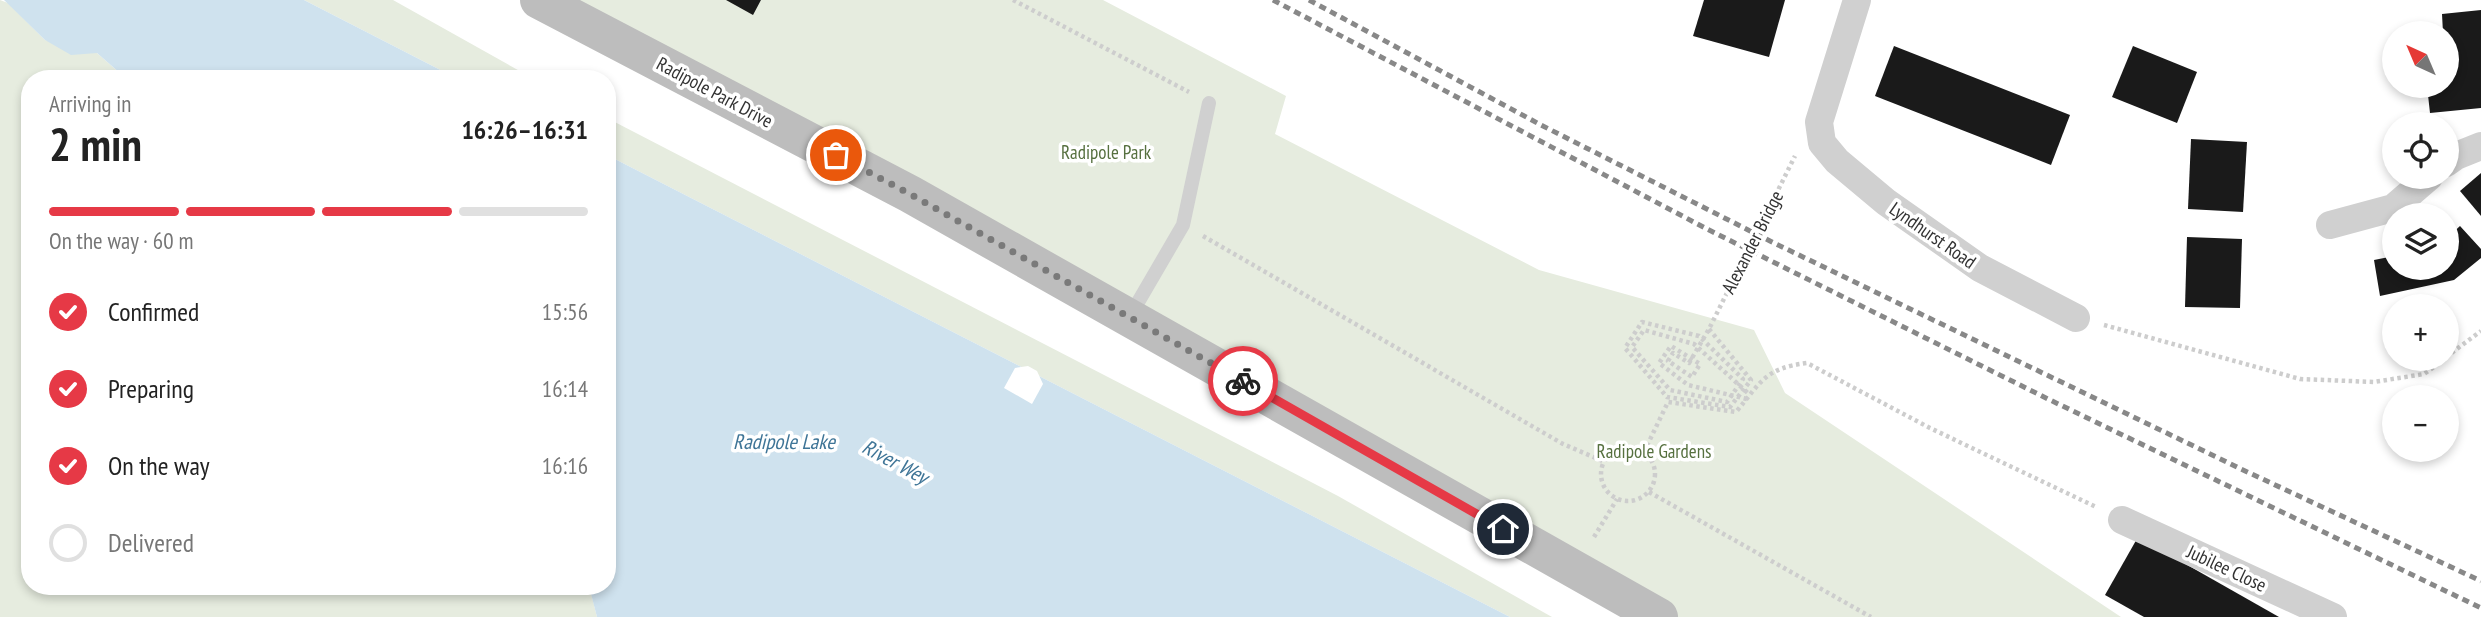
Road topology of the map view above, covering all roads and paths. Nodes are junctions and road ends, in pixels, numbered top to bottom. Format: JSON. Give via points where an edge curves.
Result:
{"nodes":[{"id":1,"x":539,"y":0,"type":"edge"},
{"id":2,"x":1013,"y":0,"type":"edge"},
{"id":3,"x":1857,"y":0,"type":"edge"},
{"id":4,"x":1209,"y":103,"type":"joint"},
{"id":5,"x":2481,"y":146,"type":"edge"},
{"id":6,"x":1796,"y":155,"type":"dead end"},
{"id":7,"x":2459,"y":155,"type":"edge"},
{"id":8,"x":2415,"y":189,"type":"edge"},
{"id":9,"x":1183,"y":225,"type":"junction"},
{"id":10,"x":2330,"y":225,"type":"dead end"},
{"id":11,"x":1129,"y":317,"type":"junction"},
{"id":12,"x":2076,"y":318,"type":"joint"},
{"id":13,"x":1709,"y":329,"type":"junction"},
{"id":14,"x":2481,"y":331,"type":"edge"},
{"id":15,"x":2459,"y":348,"type":"edge"},
{"id":16,"x":2428,"y":371,"type":"edge"},
{"id":17,"x":1748,"y":397,"type":"junction"},
{"id":18,"x":1644,"y":452,"type":"junction"},
{"id":19,"x":1605,"y":462,"type":"junction"},
{"id":20,"x":1649,"y":492,"type":"junction"},
{"id":21,"x":2122,"y":520,"type":"joint"},
{"id":22,"x":1658,"y":617,"type":"edge"},
{"id":23,"x":1871,"y":617,"type":"edge"},
{"id":24,"x":2333,"y":617,"type":"edge"}],
"edges":[{"from":1,"to":11,"type":"street","name":"Radipole Park Drive","via":[[910,194]]},
{"from":2,"to":4,"type":"path"},
{"from":3,"to":12,"type":"street","name":"Lyndhurst Road","via":[[1819,122],[1822,143],[1886,202],[1980,268]]},
{"from":4,"to":9,"type":"lane"},
{"from":5,"to":7,"type":"street"},
{"from":6,"to":13,"type":"path","name":"Alexander Bridge"},
{"from":8,"to":10,"type":"street","via":[[2393,208]]},
{"from":9,"to":11,"type":"lane"},
{"from":9,"to":19,"type":"path","via":[[1563,444]]},
{"from":11,"to":22,"type":"street","name":"Radipole Park Drive"},
{"from":12,"to":16,"type":"path","via":[[2300,379],[2374,382]]},
{"from":13,"to":17,"type":"path","name":"Alexander Bridge","via":[[1695,352],[1689,363],[1673,353],[1668,361],[1692,377],[1700,364],[1690,358],[1671,346],[1658,363],[1688,385]]},
{"from":13,"to":17,"type":"path","via":[[1751,380],[1730,407],[1667,397],[1625,348],[1642,322],[1699,336],[1743,379],[1727,402],[1670,390],[1632,347],[1644,330],[1694,344],[1730,377]]},
{"from":14,"to":15,"type":"path"},
{"from":17,"to":18,"type":"path","via":[[1736,412],[1668,402]]},
{"from":17,"to":21,"type":"path","via":[[1764,378],[1785,366],[1807,363]]},
{"from":18,"to":19,"type":"path","via":[[1618,450]]},
{"from":18,"to":20,"type":"path","via":[[1654,467]]},
{"from":19,"to":20,"type":"path","via":[[1602,479],[1617,499],[1633,501]]},
{"from":20,"to":23,"type":"path"},
{"from":21,"to":24,"type":"street","name":"Jubilee Close"}]}
